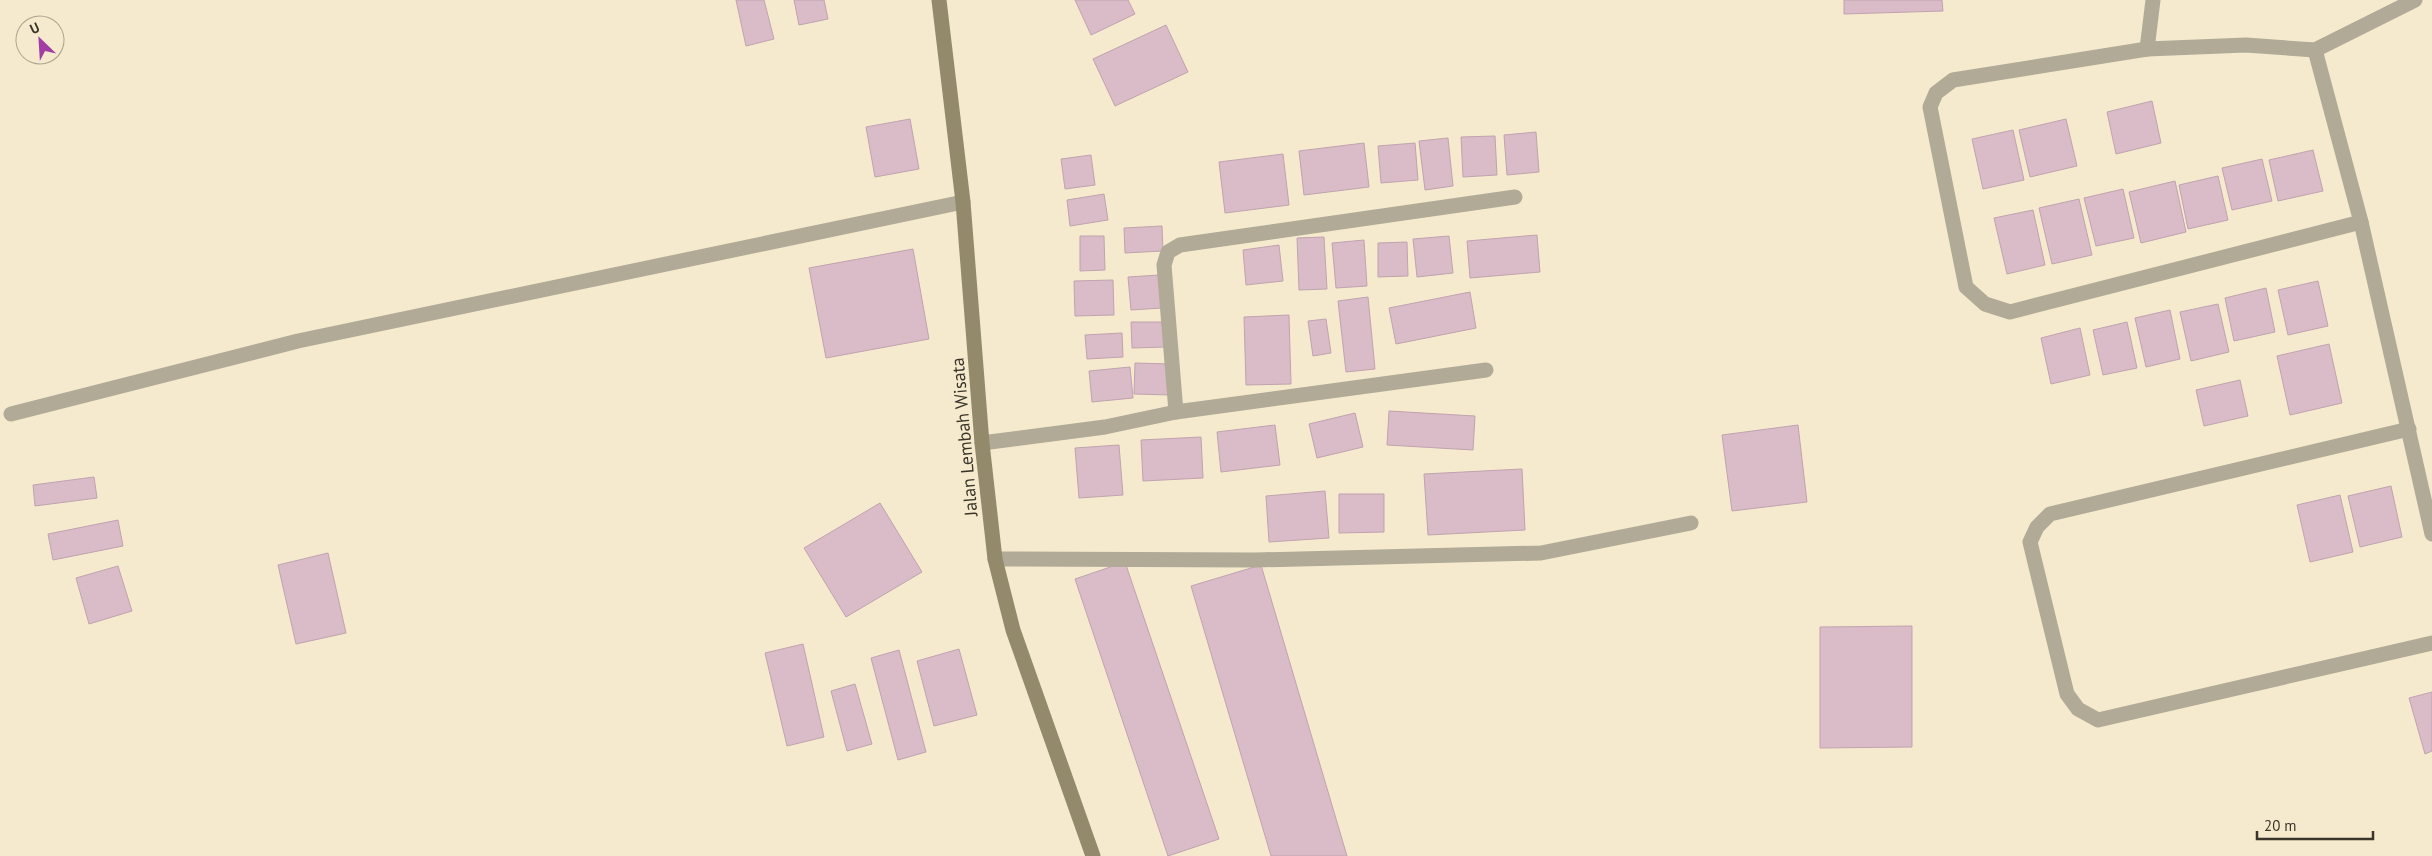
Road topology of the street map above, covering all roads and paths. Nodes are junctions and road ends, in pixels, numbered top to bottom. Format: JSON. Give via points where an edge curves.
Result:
{"nodes":[{"id":1,"x":939,"y":0,"type":"edge"},
{"id":2,"x":2154,"y":0,"type":"edge"},
{"id":3,"x":2415,"y":0,"type":"edge"},
{"id":4,"x":2147,"y":48,"type":"junction"},
{"id":5,"x":2315,"y":50,"type":"junction"},
{"id":6,"x":1515,"y":197,"type":"dead end"},
{"id":7,"x":963,"y":202,"type":"junction"},
{"id":8,"x":2361,"y":222,"type":"junction"},
{"id":9,"x":1486,"y":370,"type":"dead end"},
{"id":10,"x":1176,"y":412,"type":"junction"},
{"id":11,"x":11,"y":414,"type":"dead end"},
{"id":12,"x":2409,"y":429,"type":"junction"},
{"id":13,"x":982,"y":443,"type":"junction"},
{"id":14,"x":1691,"y":523,"type":"dead end"},
{"id":15,"x":2432,"y":529,"type":"edge"},
{"id":16,"x":994,"y":559,"type":"junction"},
{"id":17,"x":2432,"y":643,"type":"edge"},
{"id":18,"x":1093,"y":856,"type":"edge"}],
"edges":[{"from":1,"to":7,"type":"street","name":"Jalan Lembah Wisata"},
{"from":2,"to":4,"type":"street"},
{"from":3,"to":5,"type":"street"},
{"from":4,"to":5,"type":"street","via":[[2246,45]]},
{"from":4,"to":8,"type":"street","via":[[1953,80],[1936,93],[1930,107],[1966,287],[1985,304],[2010,312]]},
{"from":5,"to":8,"type":"street"},
{"from":6,"to":10,"type":"street","via":[[1180,246],[1168,252],[1164,265]]},
{"from":7,"to":11,"type":"street","via":[[298,340]]},
{"from":7,"to":13,"type":"street","name":"Jalan Lembah Wisata"},
{"from":8,"to":12,"type":"street"},
{"from":9,"to":10,"type":"street"},
{"from":10,"to":13,"type":"street","via":[[1105,427]]},
{"from":12,"to":15,"type":"street"},
{"from":12,"to":17,"type":"street","via":[[2050,514],[2037,527],[2030,542],[2067,694],[2078,709],[2098,720]]},
{"from":13,"to":16,"type":"street","name":"Jalan Lembah Wisata"},
{"from":14,"to":16,"type":"street","via":[[1541,553],[1254,560]]},
{"from":16,"to":18,"type":"street","name":"Jalan Lembah Wisata","via":[[1013,630]]}]}
